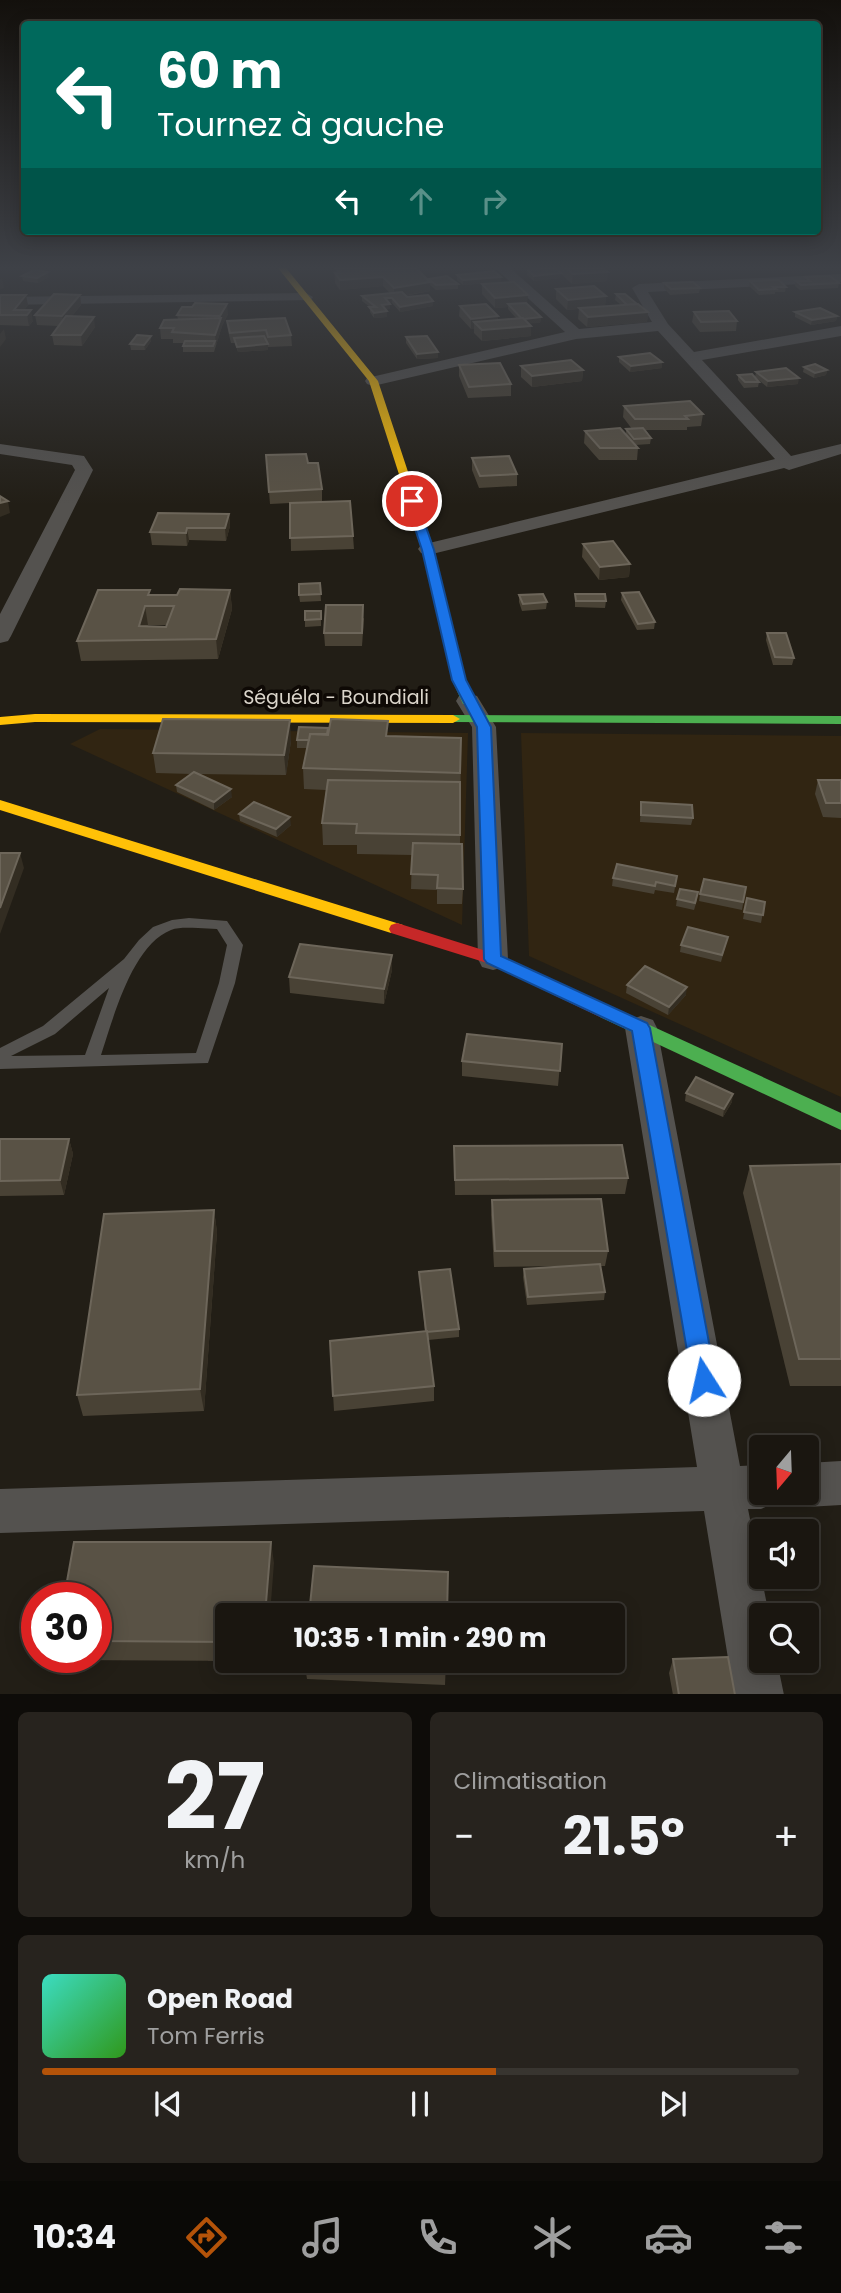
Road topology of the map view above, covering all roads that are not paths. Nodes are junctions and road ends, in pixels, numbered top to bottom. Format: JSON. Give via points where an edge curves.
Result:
{"nodes":[{"id":1,"x":345,"y":347,"type":"edge"},
{"id":2,"x":521,"y":347,"type":"edge"},
{"id":3,"x":682,"y":347,"type":"edge"},
{"id":4,"x":748,"y":347,"type":"edge"},
{"id":5,"x":691,"y":357,"type":"junction"},
{"id":6,"x":373,"y":382,"type":"junction"},
{"id":7,"x":0,"y":449,"type":"edge"},
{"id":8,"x":841,"y":449,"type":"edge"},
{"id":9,"x":789,"y":464,"type":"junction"},
{"id":10,"x":428,"y":550,"type":"junction"},
{"id":11,"x":0,"y":636,"type":"edge"},
{"id":12,"x":471,"y":706,"type":"junction"},
{"id":13,"x":841,"y":720,"type":"edge"},
{"id":14,"x":0,"y":721,"type":"edge"},
{"id":15,"x":0,"y":805,"type":"edge"},
{"id":16,"x":493,"y":959,"type":"junction"},
{"id":17,"x":128,"y":963,"type":"junction"},
{"id":18,"x":641,"y":1028,"type":"junction"},
{"id":19,"x":0,"y":1055,"type":"edge"},
{"id":20,"x":91,"y":1061,"type":"junction"},
{"id":21,"x":0,"y":1063,"type":"edge"},
{"id":22,"x":841,"y":1122,"type":"edge"},
{"id":23,"x":841,"y":1483,"type":"edge"},
{"id":24,"x":819,"y":1484,"type":"edge"},
{"id":25,"x":742,"y":1488,"type":"edge"},
{"id":26,"x":0,"y":1511,"type":"edge"},
{"id":27,"x":758,"y":1694,"type":"edge"}],
"edges":[{"from":1,"to":6,"type":"main road"},
{"from":2,"to":6,"type":"street"},
{"from":3,"to":5,"type":"street"},
{"from":4,"to":5,"type":"street"},
{"from":5,"to":9,"type":"street"},
{"from":6,"to":10,"type":"main road"},
{"from":7,"to":11,"type":"street","via":[[78,460],[83,470]]},
{"from":8,"to":9,"type":"street"},
{"from":9,"to":10,"type":"street"},
{"from":10,"to":12,"type":"main road","via":[[459,680]]},
{"from":12,"to":13,"type":"main road","name":"Séguéla - Boundiali"},
{"from":12,"to":14,"type":"main road","name":"Séguéla - Boundiali"},
{"from":12,"to":16,"type":"street","via":[[484,727]]},
{"from":15,"to":16,"type":"main road"},
{"from":16,"to":18,"type":"main road"},
{"from":17,"to":19,"type":"lane","via":[[49,1030]]},
{"from":17,"to":20,"type":"lane"},
{"from":17,"to":20,"type":"lane","via":[[159,929],[197,921],[222,925],[235,945],[202,1059]]},
{"from":18,"to":22,"type":"main road"},
{"from":18,"to":25,"type":"street"},
{"from":20,"to":21,"type":"lane"},
{"from":23,"to":24,"type":"street"},
{"from":25,"to":26,"type":"street"},
{"from":25,"to":27,"type":"street"}]}
